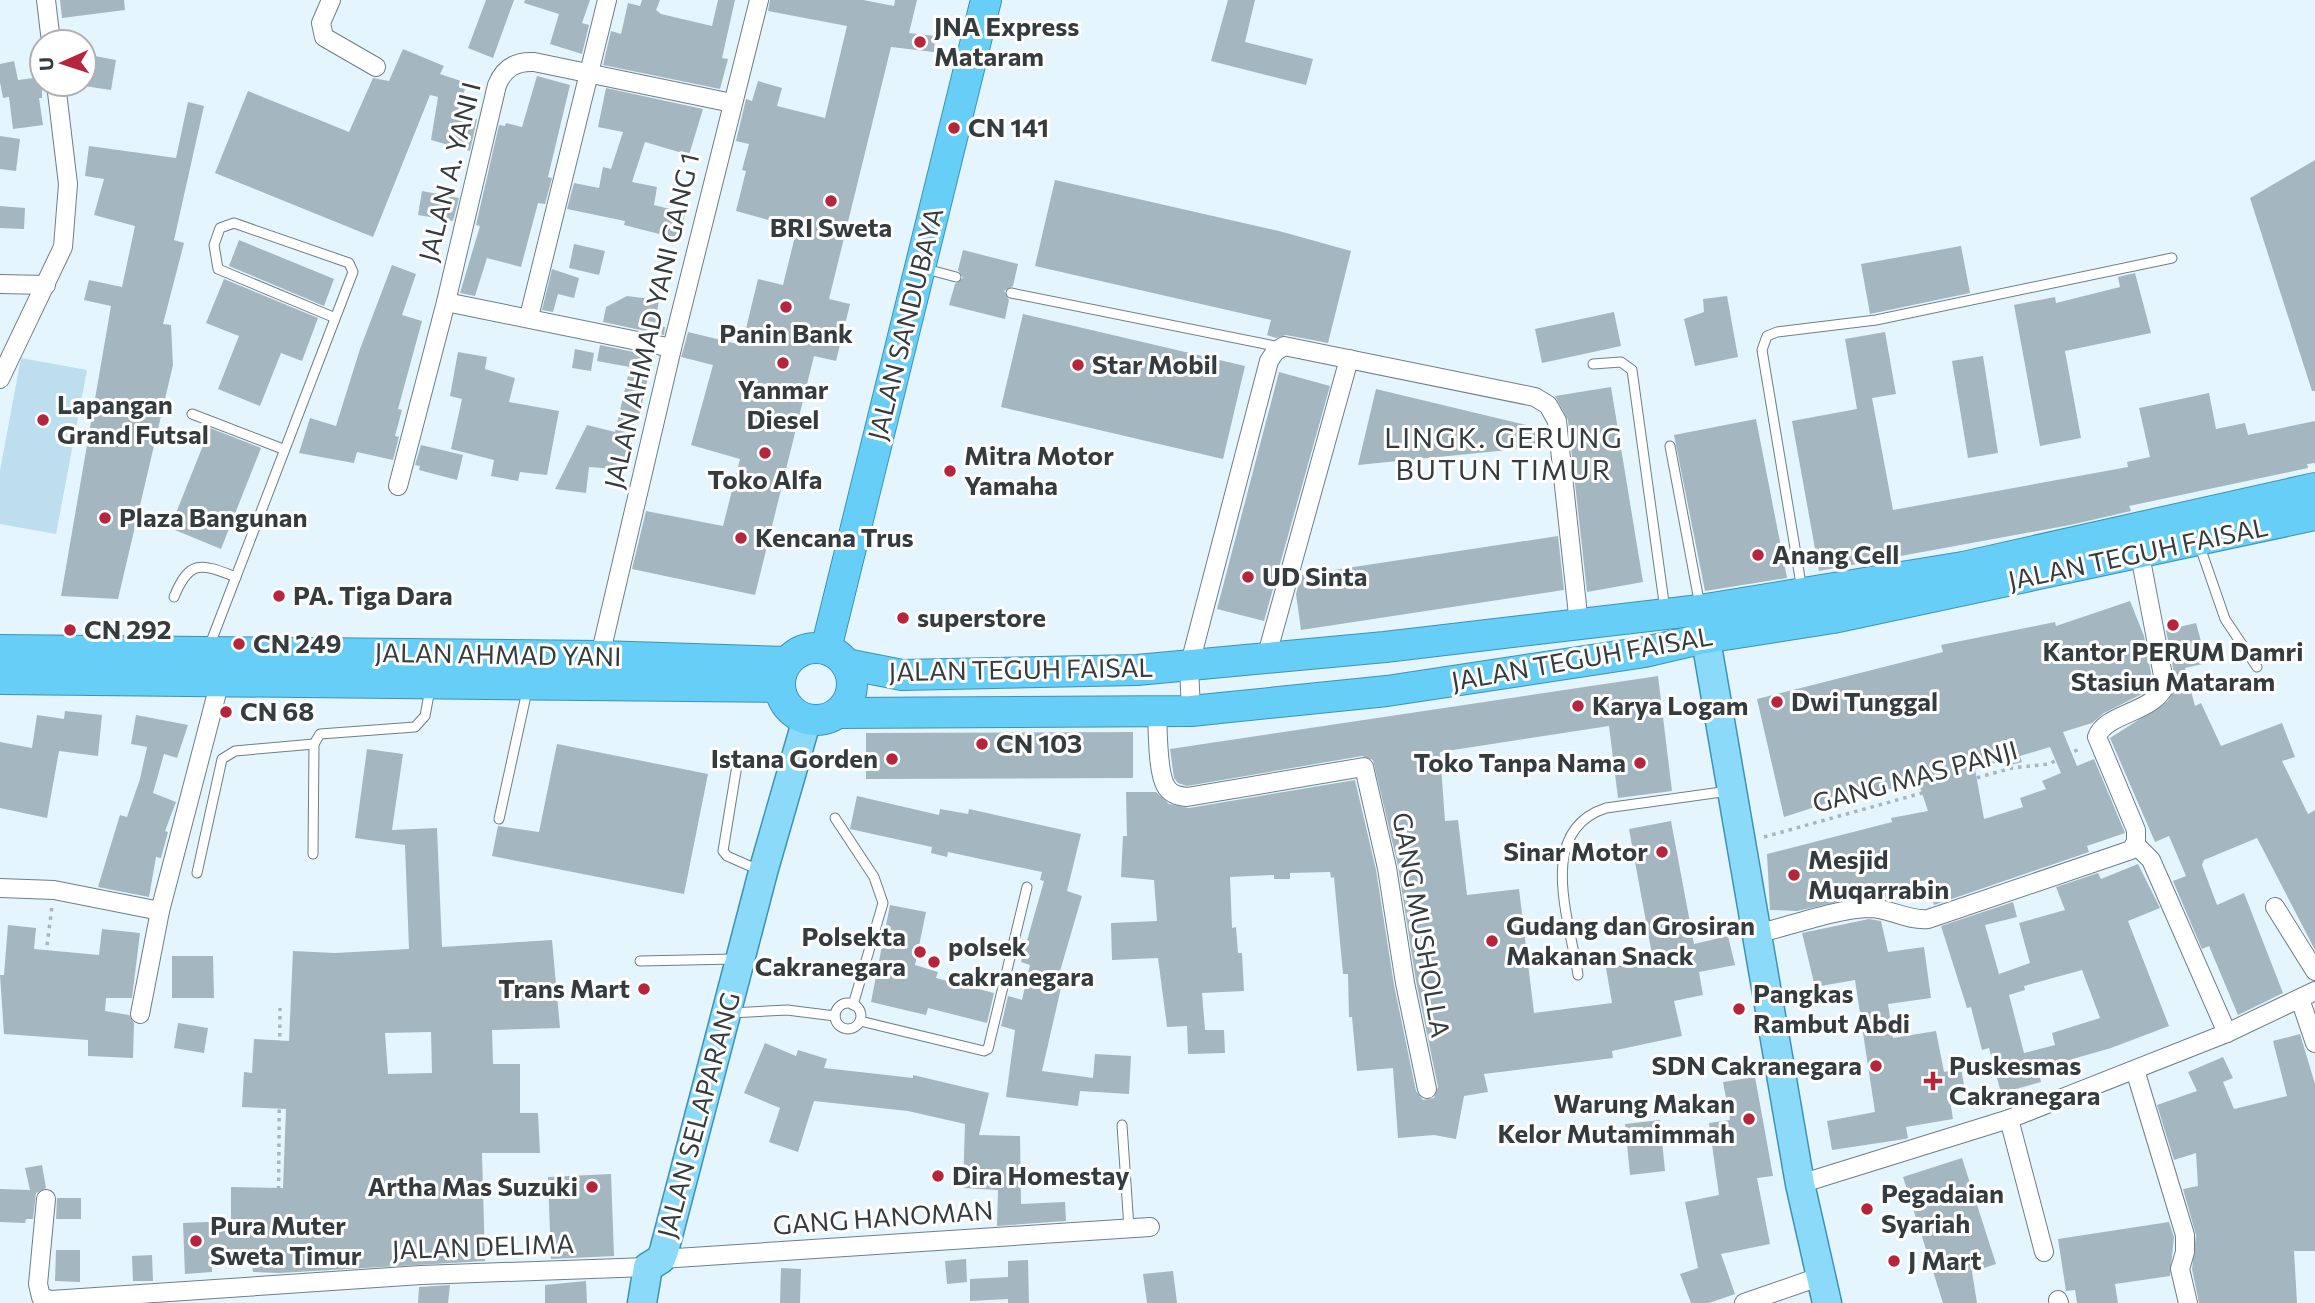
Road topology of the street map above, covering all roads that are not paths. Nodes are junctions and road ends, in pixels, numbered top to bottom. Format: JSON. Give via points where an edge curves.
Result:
{"nodes":[{"id":1,"x":46,"y":0,"type":"edge"},
{"id":2,"x":331,"y":0,"type":"edge"},
{"id":3,"x":607,"y":0,"type":"edge"},
{"id":4,"x":759,"y":0,"type":"edge"},
{"id":5,"x":986,"y":0,"type":"edge"},
{"id":6,"x":49,"y":28,"type":"edge"},
{"id":7,"x":376,"y":67,"type":"dead end"},
{"id":8,"x":587,"y":73,"type":"junction"},
{"id":9,"x":57,"y":98,"type":"edge"},
{"id":10,"x":732,"y":103,"type":"junction"},
{"id":11,"x":2172,"y":258,"type":"dead end"},
{"id":12,"x":920,"y":267,"type":"junction"},
{"id":13,"x":956,"y":277,"type":"dead end"},
{"id":14,"x":0,"y":284,"type":"edge"},
{"id":15,"x":46,"y":285,"type":"junction"},
{"id":16,"x":1011,"y":293,"type":"dead end"},
{"id":17,"x":446,"y":302,"type":"junction"},
{"id":18,"x":333,"y":317,"type":"junction"},
{"id":19,"x":529,"y":317,"type":"junction"},
{"id":20,"x":1280,"y":347,"type":"junction"},
{"id":21,"x":672,"y":348,"type":"junction"},
{"id":22,"x":1349,"y":359,"type":"junction"},
{"id":23,"x":1592,"y":365,"type":"dead end"},
{"id":24,"x":0,"y":379,"type":"edge"},
{"id":25,"x":192,"y":414,"type":"dead end"},
{"id":26,"x":1670,"y":446,"type":"dead end"},
{"id":27,"x":283,"y":449,"type":"junction"},
{"id":28,"x":398,"y":486,"type":"dead end"},
{"id":29,"x":2315,"y":488,"type":"edge"},
{"id":30,"x":2315,"y":515,"type":"edge"},
{"id":31,"x":2195,"y":528,"type":"junction"},
{"id":32,"x":2140,"y":555,"type":"junction"},
{"id":33,"x":236,"y":577,"type":"junction"},
{"id":34,"x":1803,"y":595,"type":"junction"},
{"id":35,"x":174,"y":597,"type":"dead end"},
{"id":36,"x":1666,"y":615,"type":"junction"},
{"id":37,"x":1579,"y":624,"type":"junction"},
{"id":38,"x":1703,"y":624,"type":"junction"},
{"id":39,"x":1385,"y":646,"type":"junction"},
{"id":40,"x":0,"y":650,"type":"edge"},
{"id":41,"x":207,"y":652,"type":"junction"},
{"id":42,"x":600,"y":656,"type":"junction"},
{"id":43,"x":836,"y":656,"type":"junction"},
{"id":44,"x":1266,"y":658,"type":"junction"},
{"id":45,"x":1189,"y":667,"type":"junction"},
{"id":46,"x":2257,"y":667,"type":"dead end"},
{"id":47,"x":783,"y":675,"type":"junction"},
{"id":48,"x":0,"y":679,"type":"edge"},
{"id":49,"x":220,"y":681,"type":"junction"},
{"id":50,"x":430,"y":684,"type":"junction"},
{"id":51,"x":528,"y":684,"type":"junction"},
{"id":52,"x":1387,"y":691,"type":"junction"},
{"id":53,"x":1191,"y":711,"type":"junction"},
{"id":54,"x":1157,"y":712,"type":"junction"},
{"id":55,"x":838,"y":713,"type":"junction"},
{"id":56,"x":807,"y":719,"type":"junction"},
{"id":57,"x":314,"y":744,"type":"junction"},
{"id":58,"x":738,"y":759,"type":"dead end"},
{"id":59,"x":1731,"y":791,"type":"junction"},
{"id":60,"x":835,"y":818,"type":"dead end"},
{"id":61,"x":499,"y":819,"type":"dead end"},
{"id":62,"x":2136,"y":841,"type":"junction"},
{"id":63,"x":313,"y":853,"type":"dead end"},
{"id":64,"x":763,"y":872,"type":"junction"},
{"id":65,"x":197,"y":873,"type":"dead end"},
{"id":66,"x":1027,"y":887,"type":"dead end"},
{"id":67,"x":0,"y":888,"type":"edge"},
{"id":68,"x":2275,"y":907,"type":"dead end"},
{"id":69,"x":160,"y":911,"type":"junction"},
{"id":70,"x":1756,"y":934,"type":"junction"},
{"id":71,"x":740,"y":958,"type":"junction"},
{"id":72,"x":640,"y":961,"type":"dead end"},
{"id":73,"x":2315,"y":971,"type":"edge"},
{"id":74,"x":1578,"y":975,"type":"dead end"},
{"id":75,"x":2307,"y":995,"type":"edge"},
{"id":76,"x":853,"y":1005,"type":"junction"},
{"id":77,"x":726,"y":1013,"type":"junction"},
{"id":78,"x":140,"y":1014,"type":"dead end"},
{"id":79,"x":835,"y":1016,"type":"junction"},
{"id":80,"x":860,"y":1021,"type":"junction"},
{"id":81,"x":2227,"y":1033,"type":"junction"},
{"id":82,"x":2315,"y":1043,"type":"edge"},
{"id":83,"x":2134,"y":1070,"type":"junction"},
{"id":84,"x":1427,"y":1089,"type":"dead end"},
{"id":85,"x":2009,"y":1119,"type":"junction"},
{"id":86,"x":1122,"y":1125,"type":"dead end"},
{"id":87,"x":1800,"y":1184,"type":"junction"},
{"id":88,"x":46,"y":1199,"type":"dead end"},
{"id":89,"x":1150,"y":1227,"type":"dead end"},
{"id":90,"x":1129,"y":1228,"type":"junction"},
{"id":91,"x":2044,"y":1252,"type":"dead end"},
{"id":92,"x":654,"y":1263,"type":"junction"},
{"id":93,"x":1823,"y":1290,"type":"edge"},
{"id":94,"x":642,"y":1303,"type":"edge"},
{"id":95,"x":1744,"y":1303,"type":"edge"},
{"id":96,"x":2188,"y":1303,"type":"edge"}],
"edges":[{"from":1,"to":6,"type":"street"},
{"from":2,"to":7,"type":"street","via":[[321,23],[324,37]]},
{"from":3,"to":8,"type":"street"},
{"from":4,"to":10,"type":"street","name":"JALAN AHMAD YANI GANG 1"},
{"from":5,"to":12,"type":"highway","name":"JALAN SANDUBAYA"},
{"from":8,"to":10,"type":"street"},
{"from":8,"to":17,"type":"street","name":"JALAN A. YANI I","via":[[534,62],[505,72],[497,85]]},
{"from":8,"to":19,"type":"street"},
{"from":9,"to":15,"type":"street","via":[[68,184],[66,228]]},
{"from":10,"to":21,"type":"street","name":"JALAN AHMAD YANI GANG 1"},
{"from":11,"to":34,"type":"lane","via":[[1938,308],[1767,337],[1762,350]]},
{"from":12,"to":13,"type":"lane"},
{"from":12,"to":43,"type":"highway","name":"JALAN SANDUBAYA"},
{"from":14,"to":15,"type":"street"},
{"from":15,"to":24,"type":"street"},
{"from":16,"to":20,"type":"lane"},
{"from":17,"to":19,"type":"street","name":"JALAN A. YANI I"},
{"from":17,"to":28,"type":"street","name":"JALAN A. YANI I"},
{"from":18,"to":18,"type":"lane","via":[[218,269],[214,245],[220,228],[233,223],[349,263],[352,277]]},
{"from":18,"to":27,"type":"lane"},
{"from":19,"to":21,"type":"street","name":"JALAN A. YANI I"},
{"from":20,"to":22,"type":"street"},
{"from":20,"to":45,"type":"street","via":[[1269,361]]},
{"from":21,"to":42,"type":"street","name":"JALAN AHMAD YANI GANG 1"},
{"from":22,"to":37,"type":"street","via":[[1535,397],[1551,409],[1558,425]]},
{"from":22,"to":44,"type":"street"},
{"from":23,"to":36,"type":"lane","via":[[1621,362],[1632,370]]},
{"from":25,"to":27,"type":"lane"},
{"from":26,"to":38,"type":"lane"},
{"from":27,"to":33,"type":"lane"},
{"from":29,"to":31,"type":"highway","name":"JALAN TEGUH FAISAL"},
{"from":30,"to":31,"type":"highway","name":"JALAN TEGUH FAISAL"},
{"from":31,"to":32,"type":"highway","name":"JALAN TEGUH FAISAL"},
{"from":31,"to":34,"type":"highway","name":"JALAN TEGUH FAISAL"},
{"from":31,"to":46,"type":"lane","via":[[2225,619]]},
{"from":32,"to":38,"type":"highway","name":"JALAN TEGUH FAISAL","via":[[1833,618]]},
{"from":32,"to":62,"type":"street","via":[[2165,686],[2151,703],[2103,727],[2098,741]]},
{"from":33,"to":35,"type":"lane","via":[[206,566],[194,568],[182,576]]},
{"from":33,"to":41,"type":"lane"},
{"from":34,"to":38,"type":"highway","name":"JALAN TEGUH FAISAL"},
{"from":36,"to":37,"type":"highway","name":"JALAN TEGUH FAISAL"},
{"from":36,"to":38,"type":"highway","name":"JALAN TEGUH FAISAL"},
{"from":37,"to":39,"type":"highway","name":"JALAN TEGUH FAISAL"},
{"from":38,"to":52,"type":"highway","name":"JALAN TEGUH FAISAL","via":[[1645,652]]},
{"from":38,"to":59,"type":"main road"},
{"from":39,"to":44,"type":"highway","name":"JALAN TEGUH FAISAL"},
{"from":39,"to":52,"type":"highway"},
{"from":40,"to":41,"type":"highway","name":"JALAN AHMAD YANI"},
{"from":41,"to":42,"type":"highway","name":"JALAN AHMAD YANI"},
{"from":42,"to":47,"type":"highway","name":"JALAN AHMAD YANI"},
{"from":43,"to":45,"type":"highway","name":"JALAN TEGUH FAISAL","via":[[902,675]]},
{"from":43,"to":47,"type":"highway","via":[[800,651]]},
{"from":43,"to":55,"type":"highway","via":[[852,686]]},
{"from":44,"to":45,"type":"highway","name":"JALAN TEGUH FAISAL"},
{"from":45,"to":53,"type":"street"},
{"from":47,"to":51,"type":"highway"},
{"from":47,"to":56,"type":"highway","via":[[789,707]]},
{"from":48,"to":49,"type":"highway"},
{"from":49,"to":50,"type":"highway"},
{"from":49,"to":69,"type":"street"},
{"from":50,"to":51,"type":"highway"},
{"from":50,"to":57,"type":"lane","via":[[425,716],[415,727],[329,731],[320,734]]},
{"from":51,"to":61,"type":"lane"},
{"from":52,"to":53,"type":"highway","name":"JALAN TEGUH FAISAL"},
{"from":53,"to":54,"type":"highway","name":"JALAN TEGUH FAISAL"},
{"from":54,"to":55,"type":"highway","name":"JALAN TEGUH FAISAL"},
{"from":54,"to":84,"type":"street","name":"GANG MUSHOLLA","via":[[1162,774],[1166,788],[1174,794],[1186,797],[1364,767]]},
{"from":55,"to":56,"type":"highway"},
{"from":56,"to":64,"type":"main road","name":"JALAN SELAPARANG"},
{"from":57,"to":63,"type":"lane"},
{"from":57,"to":65,"type":"lane","via":[[235,751],[222,759]]},
{"from":58,"to":64,"type":"lane","via":[[723,850]]},
{"from":59,"to":70,"type":"main road"},
{"from":59,"to":74,"type":"lane","via":[[1606,807],[1574,829],[1561,866]]},
{"from":60,"to":76,"type":"lane","via":[[874,877],[883,903]]},
{"from":62,"to":70,"type":"street","via":[[2126,853],[1928,919],[1864,908]]},
{"from":62,"to":81,"type":"street","via":[[2157,872]]},
{"from":64,"to":71,"type":"main road","name":"JALAN SELAPARANG"},
{"from":66,"to":80,"type":"lane","via":[[988,1049]]},
{"from":67,"to":69,"type":"street","via":[[54,890]]},
{"from":68,"to":73,"type":"street"},
{"from":69,"to":78,"type":"street"},
{"from":70,"to":87,"type":"main road"},
{"from":71,"to":72,"type":"lane"},
{"from":71,"to":77,"type":"main road","name":"JALAN SELAPARANG"},
{"from":75,"to":81,"type":"street"},
{"from":75,"to":82,"type":"street"},
{"from":76,"to":79,"type":"lane","via":[[841,1005]]},
{"from":76,"to":80,"type":"lane","via":[[860,1011]]},
{"from":77,"to":79,"type":"lane","via":[[773,1010]]},
{"from":77,"to":92,"type":"main road","name":"JALAN SELAPARANG"},
{"from":79,"to":80,"type":"lane","via":[[846,1029]]},
{"from":81,"to":83,"type":"street"},
{"from":83,"to":85,"type":"street"},
{"from":83,"to":96,"type":"street","via":[[2185,1235],[2180,1269]]},
{"from":85,"to":87,"type":"street"},
{"from":85,"to":91,"type":"street"},
{"from":86,"to":90,"type":"lane"},
{"from":87,"to":93,"type":"main road"},
{"from":88,"to":92,"type":"street","name":"JALAN DELIMA","via":[[38,1284],[41,1297],[51,1300]]},
{"from":89,"to":90,"type":"street","name":"GANG HANOMAN"},
{"from":90,"to":92,"type":"street","name":"GANG HANOMAN"},
{"from":92,"to":94,"type":"main road","name":"JALAN SELAPARANG"},
{"from":93,"to":95,"type":"street"}]}
